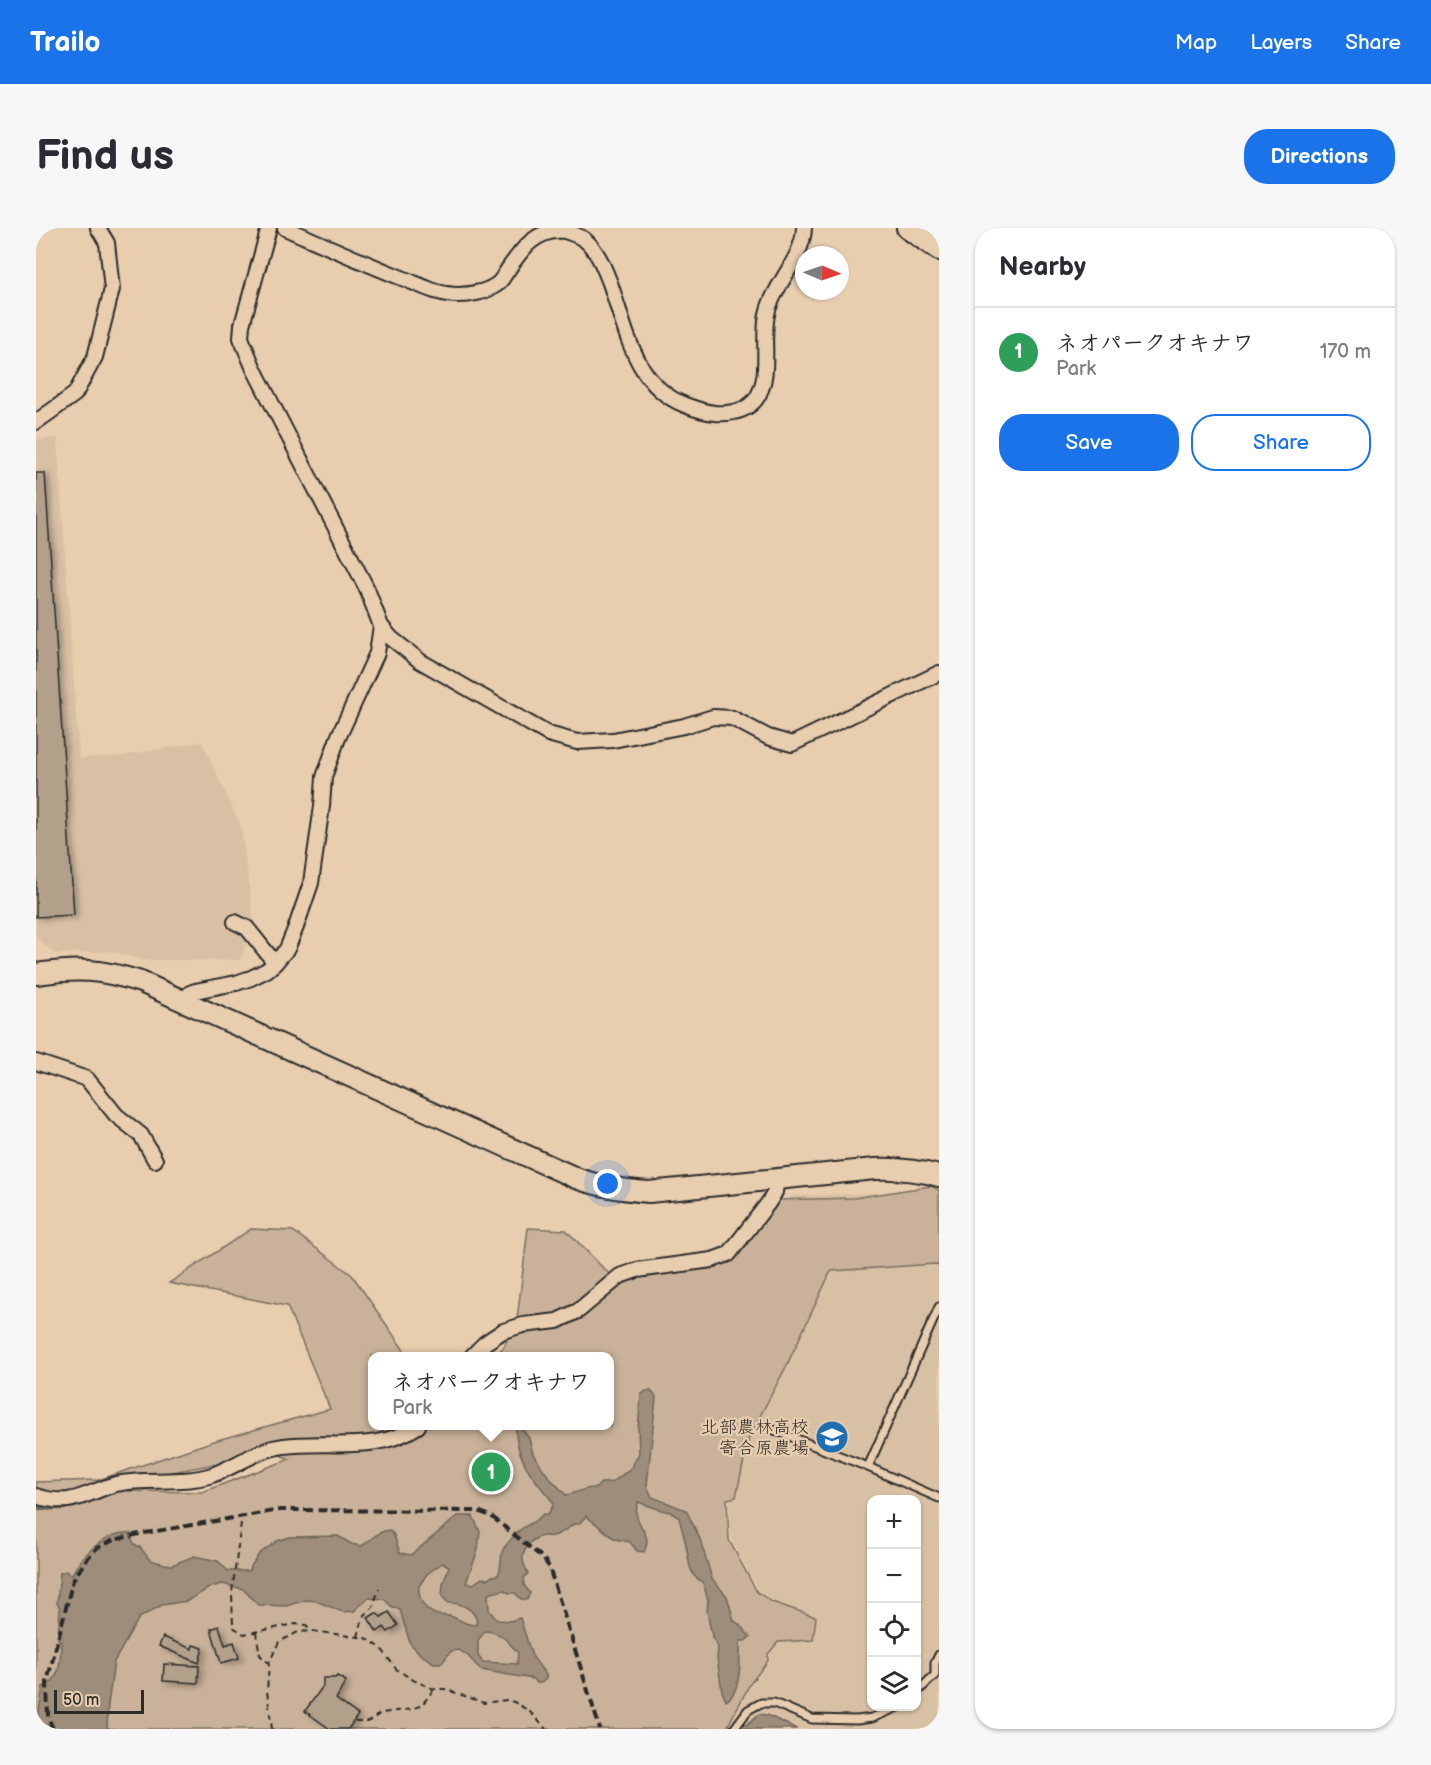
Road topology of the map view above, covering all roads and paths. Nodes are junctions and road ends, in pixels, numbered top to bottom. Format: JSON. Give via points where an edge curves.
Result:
{"nodes":[{"id":1,"x":98,"y":228,"type":"edge"},
{"id":2,"x":269,"y":228,"type":"edge"},
{"id":3,"x":285,"y":228,"type":"edge"},
{"id":4,"x":804,"y":228,"type":"edge"},
{"id":5,"x":907,"y":228,"type":"edge"},
{"id":6,"x":939,"y":250,"type":"edge"},
{"id":7,"x":36,"y":422,"type":"edge"},
{"id":8,"x":381,"y":626,"type":"junction"},
{"id":9,"x":939,"y":673,"type":"edge"},
{"id":10,"x":234,"y":922,"type":"dead end"},
{"id":11,"x":275,"y":963,"type":"junction"},
{"id":12,"x":36,"y":974,"type":"edge"},
{"id":13,"x":184,"y":1000,"type":"junction"},
{"id":14,"x":36,"y":1062,"type":"edge"},
{"id":15,"x":155,"y":1160,"type":"dead end"},
{"id":16,"x":939,"y":1176,"type":"edge"},
{"id":17,"x":777,"y":1178,"type":"junction"},
{"id":18,"x":939,"y":1307,"type":"edge"},
{"id":19,"x":476,"y":1352,"type":"edge"},
{"id":20,"x":411,"y":1430,"type":"edge"},
{"id":21,"x":774,"y":1430,"type":"dead end"},
{"id":22,"x":868,"y":1467,"type":"junction"},
{"id":23,"x":36,"y":1496,"type":"edge"},
{"id":24,"x":939,"y":1498,"type":"edge"},
{"id":25,"x":241,"y":1523,"type":"dead end"},
{"id":26,"x":378,"y":1588,"type":"dead end"},
{"id":27,"x":312,"y":1631,"type":"junction"},
{"id":28,"x":256,"y":1632,"type":"junction"},
{"id":29,"x":358,"y":1637,"type":"junction"},
{"id":30,"x":939,"y":1654,"type":"edge"},
{"id":31,"x":269,"y":1663,"type":"junction"},
{"id":32,"x":921,"y":1688,"type":"edge"},
{"id":33,"x":434,"y":1689,"type":"junction"},
{"id":34,"x":891,"y":1711,"type":"edge"},
{"id":35,"x":355,"y":1722,"type":"dead end"},
{"id":36,"x":272,"y":1729,"type":"edge"},
{"id":37,"x":546,"y":1729,"type":"edge"},
{"id":38,"x":734,"y":1729,"type":"edge"}],
"edges":[{"from":1,"to":7,"type":"street","via":[[107,243],[112,288],[95,357],[75,394]]},
{"from":2,"to":8,"type":"street","via":[[241,338],[367,589]]},
{"from":3,"to":4,"type":"street","via":[[442,294],[458,295],[483,292],[498,284],[526,243],[541,230],[562,230],[584,239],[600,259],[637,361],[651,381],[671,400],[704,412],[729,414],[746,408],[764,381],[768,312],[795,257]]},
{"from":5,"to":6,"type":"street"},
{"from":8,"to":9,"type":"street","via":[[430,667],[548,734],[577,742],[635,736],[713,717],[732,718],[768,737],[792,744]]},
{"from":8,"to":11,"type":"street","via":[[377,654],[324,777],[311,883],[287,949]]},
{"from":10,"to":11,"type":"street","via":[[247,928]]},
{"from":11,"to":13,"type":"street","via":[[236,983],[190,993]]},
{"from":12,"to":13,"type":"street","via":[[81,970],[115,974]]},
{"from":13,"to":17,"type":"street","via":[[597,1186],[649,1192]]},
{"from":14,"to":15,"type":"street","via":[[87,1079],[116,1115],[141,1136]]},
{"from":16,"to":17,"type":"street","via":[[900,1168]]},
{"from":17,"to":19,"type":"street","via":[[775,1192],[729,1254],[620,1276],[578,1311],[557,1321],[503,1331]]},
{"from":18,"to":22,"type":"lane"},
{"from":20,"to":23,"type":"street","via":[[369,1445],[283,1446],[191,1480],[117,1484],[68,1500]]},
{"from":21,"to":22,"type":"lane"},
{"from":22,"to":24,"type":"lane"},
{"from":25,"to":28,"type":"path","via":[[231,1593],[233,1627],[244,1634]]},
{"from":26,"to":29,"type":"path"},
{"from":27,"to":28,"type":"path","via":[[306,1625],[296,1624]]},
{"from":27,"to":29,"type":"path"},
{"from":27,"to":31,"type":"path","via":[[297,1632],[279,1642]]},
{"from":28,"to":31,"type":"path","via":[[260,1655]]},
{"from":29,"to":33,"type":"path","via":[[381,1648],[396,1669]]},
{"from":30,"to":32,"type":"lane","via":[[936,1675]]},
{"from":31,"to":36,"type":"path","via":[[267,1691]]},
{"from":33,"to":35,"type":"path","via":[[422,1705],[381,1713],[368,1722]]},
{"from":33,"to":37,"type":"path","via":[[484,1703],[514,1702]]},
{"from":34,"to":38,"type":"lane","via":[[857,1720],[812,1719],[774,1703],[761,1703],[748,1710]]}]}
